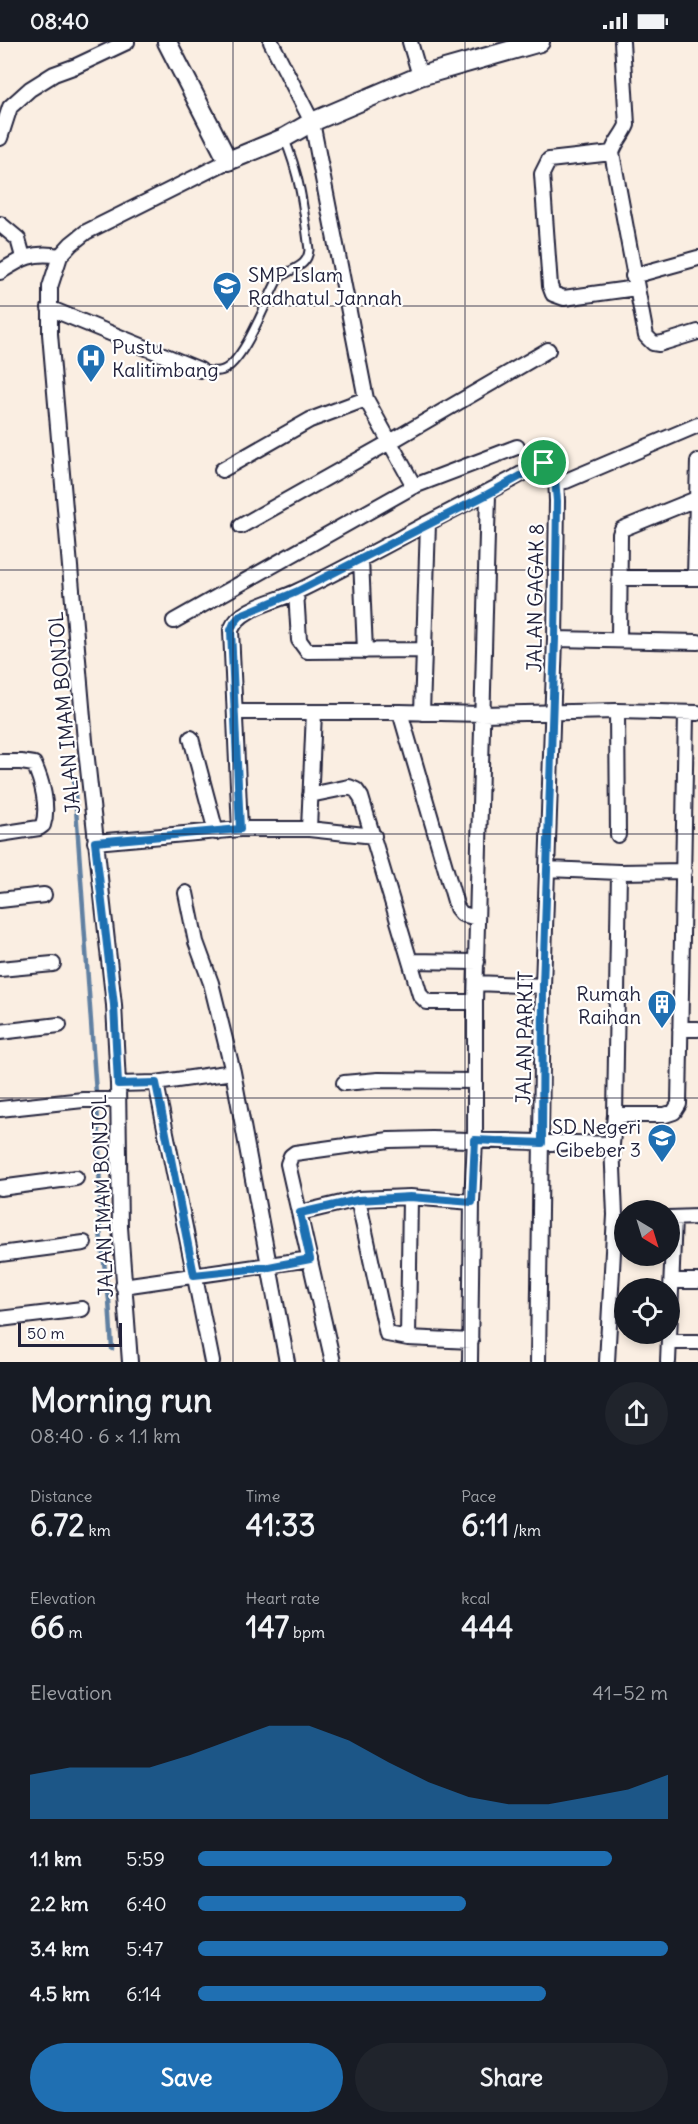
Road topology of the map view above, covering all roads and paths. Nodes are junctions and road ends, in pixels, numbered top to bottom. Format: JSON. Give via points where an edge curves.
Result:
{"nodes":[{"id":1,"x":127,"y":42,"type":"edge"},
{"id":2,"x":271,"y":42,"type":"edge"},
{"id":3,"x":410,"y":42,"type":"edge"},
{"id":4,"x":540,"y":42,"type":"edge"},
{"id":5,"x":622,"y":42,"type":"edge"},
{"id":6,"x":170,"y":48,"type":"edge"},
{"id":7,"x":420,"y":76,"type":"junction"},
{"id":8,"x":5,"y":108,"type":"edge"},
{"id":9,"x":312,"y":122,"type":"junction"},
{"id":10,"x":0,"y":138,"type":"edge"},
{"id":11,"x":284,"y":138,"type":"junction"},
{"id":12,"x":612,"y":153,"type":"junction"},
{"id":13,"x":228,"y":161,"type":"junction"},
{"id":14,"x":0,"y":224,"type":"edge"},
{"id":15,"x":53,"y":255,"type":"junction"},
{"id":16,"x":25,"y":256,"type":"junction"},
{"id":17,"x":698,"y":258,"type":"edge"},
{"id":18,"x":0,"y":272,"type":"edge"},
{"id":19,"x":635,"y":282,"type":"junction"},
{"id":20,"x":49,"y":308,"type":"junction"},
{"id":21,"x":698,"y":332,"type":"edge"},
{"id":22,"x":548,"y":350,"type":"dead end"},
{"id":23,"x":200,"y":370,"type":"joint"},
{"id":24,"x":366,"y":399,"type":"junction"},
{"id":25,"x":698,"y":424,"type":"edge"},
{"id":26,"x":390,"y":442,"type":"junction"},
{"id":27,"x":517,"y":447,"type":"dead end"},
{"id":28,"x":698,"y":461,"type":"edge"},
{"id":29,"x":222,"y":470,"type":"dead end"},
{"id":30,"x":556,"y":483,"type":"junction"},
{"id":31,"x":414,"y":486,"type":"junction"},
{"id":32,"x":488,"y":494,"type":"junction"},
{"id":33,"x":696,"y":499,"type":"junction"},
{"id":34,"x":428,"y":523,"type":"junction"},
{"id":35,"x":241,"y":526,"type":"dead end"},
{"id":36,"x":361,"y":559,"type":"junction"},
{"id":37,"x":696,"y":577,"type":"edge"},
{"id":38,"x":621,"y":578,"type":"junction"},
{"id":39,"x":296,"y":592,"type":"junction"},
{"id":40,"x":174,"y":621,"type":"dead end"},
{"id":41,"x":555,"y":639,"type":"junction"},
{"id":42,"x":619,"y":639,"type":"junction"},
{"id":43,"x":698,"y":642,"type":"edge"},
{"id":44,"x":424,"y":650,"type":"junction"},
{"id":45,"x":364,"y":651,"type":"junction"},
{"id":46,"x":617,"y":711,"type":"junction"},
{"id":47,"x":236,"y":712,"type":"junction"},
{"id":48,"x":314,"y":712,"type":"junction"},
{"id":49,"x":400,"y":712,"type":"junction"},
{"id":50,"x":422,"y":713,"type":"junction"},
{"id":51,"x":692,"y":713,"type":"edge"},
{"id":52,"x":482,"y":714,"type":"junction"},
{"id":53,"x":551,"y":714,"type":"junction"},
{"id":54,"x":190,"y":738,"type":"dead end"},
{"id":55,"x":0,"y":762,"type":"edge"},
{"id":56,"x":310,"y":795,"type":"junction"},
{"id":57,"x":240,"y":829,"type":"junction"},
{"id":58,"x":309,"y":829,"type":"junction"},
{"id":59,"x":216,"y":832,"type":"junction"},
{"id":60,"x":0,"y":834,"type":"edge"},
{"id":61,"x":618,"y":835,"type":"dead end"},
{"id":62,"x":374,"y":836,"type":"junction"},
{"id":63,"x":95,"y":842,"type":"junction"},
{"id":64,"x":548,"y":869,"type":"junction"},
{"id":65,"x":619,"y":872,"type":"junction"},
{"id":66,"x":684,"y":872,"type":"junction"},
{"id":67,"x":186,"y":893,"type":"dead end"},
{"id":68,"x":44,"y":895,"type":"dead end"},
{"id":69,"x":0,"y":900,"type":"edge"},
{"id":70,"x":477,"y":918,"type":"junction"},
{"id":71,"x":410,"y":961,"type":"junction"},
{"id":72,"x":477,"y":962,"type":"junction"},
{"id":73,"x":53,"y":964,"type":"dead end"},
{"id":74,"x":0,"y":969,"type":"edge"},
{"id":75,"x":477,"y":982,"type":"junction"},
{"id":76,"x":543,"y":986,"type":"junction"},
{"id":77,"x":474,"y":1002,"type":"junction"},
{"id":78,"x":59,"y":1024,"type":"dead end"},
{"id":79,"x":680,"y":1029,"type":"junction"},
{"id":80,"x":698,"y":1029,"type":"edge"},
{"id":81,"x":0,"y":1032,"type":"edge"},
{"id":82,"x":233,"y":1072,"type":"junction"},
{"id":83,"x":474,"y":1081,"type":"junction"},
{"id":84,"x":156,"y":1083,"type":"junction"},
{"id":85,"x":344,"y":1083,"type":"dead end"},
{"id":86,"x":118,"y":1084,"type":"junction"},
{"id":87,"x":118,"y":1100,"type":"junction"},
{"id":88,"x":0,"y":1109,"type":"edge"},
{"id":89,"x":615,"y":1115,"type":"junction"},
{"id":90,"x":475,"y":1140,"type":"junction"},
{"id":91,"x":542,"y":1143,"type":"junction"},
{"id":92,"x":612,"y":1144,"type":"junction"},
{"id":93,"x":76,"y":1178,"type":"dead end"},
{"id":94,"x":0,"y":1188,"type":"edge"},
{"id":95,"x":410,"y":1197,"type":"junction"},
{"id":96,"x":358,"y":1200,"type":"junction"},
{"id":97,"x":618,"y":1200,"type":"edge"},
{"id":98,"x":472,"y":1202,"type":"junction"},
{"id":99,"x":300,"y":1213,"type":"junction"},
{"id":100,"x":698,"y":1217,"type":"edge"},
{"id":101,"x":680,"y":1218,"type":"edge"},
{"id":102,"x":84,"y":1243,"type":"dead end"},
{"id":103,"x":0,"y":1254,"type":"edge"},
{"id":104,"x":310,"y":1259,"type":"junction"},
{"id":105,"x":615,"y":1266,"type":"edge"},
{"id":106,"x":269,"y":1267,"type":"junction"},
{"id":107,"x":194,"y":1275,"type":"junction"},
{"id":108,"x":680,"y":1281,"type":"edge"},
{"id":109,"x":698,"y":1281,"type":"edge"},
{"id":110,"x":123,"y":1286,"type":"junction"},
{"id":111,"x":82,"y":1309,"type":"dead end"},
{"id":112,"x":0,"y":1319,"type":"edge"},
{"id":113,"x":408,"y":1338,"type":"junction"},
{"id":114,"x":471,"y":1341,"type":"junction"},
{"id":115,"x":680,"y":1342,"type":"edge"},
{"id":116,"x":698,"y":1342,"type":"edge"},
{"id":117,"x":669,"y":1344,"type":"edge"},
{"id":118,"x":130,"y":1362,"type":"edge"},
{"id":119,"x":212,"y":1362,"type":"edge"},
{"id":120,"x":287,"y":1362,"type":"edge"},
{"id":121,"x":333,"y":1362,"type":"edge"},
{"id":122,"x":470,"y":1362,"type":"edge"},
{"id":123,"x":538,"y":1362,"type":"edge"},
{"id":124,"x":607,"y":1362,"type":"edge"},
{"id":125,"x":669,"y":1362,"type":"edge"}],
"edges":[{"from":1,"to":8,"type":"street","via":[[54,74]]},
{"from":2,"to":9,"type":"street"},
{"from":3,"to":7,"type":"street"},
{"from":4,"to":7,"type":"street"},
{"from":5,"to":12,"type":"street","via":[[627,125]]},
{"from":6,"to":13,"type":"street"},
{"from":7,"to":9,"type":"street"},
{"from":8,"to":10,"type":"street"},
{"from":9,"to":11,"type":"street"},
{"from":9,"to":24,"type":"street"},
{"from":11,"to":13,"type":"street"},
{"from":11,"to":23,"type":"lane","via":[[300,185],[308,258],[277,281],[235,360],[225,370]]},
{"from":12,"to":19,"type":"street"},
{"from":12,"to":19,"type":"street","via":[[549,160],[544,166],[550,286],[554,294],[564,298]]},
{"from":13,"to":15,"type":"street","name":"JALAN IMAM BONJOL","via":[[86,232]]},
{"from":14,"to":16,"type":"street","via":[[18,239]]},
{"from":15,"to":16,"type":"street"},
{"from":15,"to":20,"type":"street","name":"JALAN IMAM BONJOL"},
{"from":16,"to":18,"type":"street"},
{"from":17,"to":19,"type":"street"},
{"from":19,"to":21,"type":"street","via":[[646,336],[653,343]]},
{"from":20,"to":23,"type":"street"},
{"from":20,"to":63,"type":"street","name":"JALAN IMAM BONJOL"},
{"from":22,"to":26,"type":"street"},
{"from":24,"to":26,"type":"street"},
{"from":24,"to":29,"type":"street","via":[[310,420]]},
{"from":25,"to":30,"type":"street"},
{"from":26,"to":31,"type":"street"},
{"from":26,"to":35,"type":"street"},
{"from":27,"to":31,"type":"street"},
{"from":28,"to":33,"type":"street"},
{"from":30,"to":32,"type":"street","via":[[552,465],[544,463]]},
{"from":30,"to":41,"type":"street","name":"JALAN GAGAK 8"},
{"from":31,"to":40,"type":"street"},
{"from":32,"to":34,"type":"street"},
{"from":32,"to":52,"type":"street"},
{"from":33,"to":37,"type":"street"},
{"from":33,"to":38,"type":"street","via":[[622,529]]},
{"from":34,"to":36,"type":"street"},
{"from":34,"to":44,"type":"street"},
{"from":36,"to":39,"type":"street"},
{"from":36,"to":45,"type":"street"},
{"from":37,"to":38,"type":"street"},
{"from":38,"to":42,"type":"street"},
{"from":39,"to":45,"type":"street","via":[[299,639],[304,649]]},
{"from":39,"to":47,"type":"street","via":[[241,615],[234,623],[231,630]]},
{"from":41,"to":42,"type":"street"},
{"from":41,"to":53,"type":"street","name":"JALAN GAGAK 8"},
{"from":42,"to":43,"type":"street"},
{"from":44,"to":45,"type":"street"},
{"from":44,"to":50,"type":"street"},
{"from":46,"to":51,"type":"street"},
{"from":46,"to":53,"type":"street"},
{"from":46,"to":61,"type":"street"},
{"from":47,"to":48,"type":"street"},
{"from":47,"to":57,"type":"street"},
{"from":48,"to":49,"type":"street"},
{"from":48,"to":56,"type":"street"},
{"from":49,"to":50,"type":"street"},
{"from":49,"to":70,"type":"street","via":[[457,908],[462,914]]},
{"from":50,"to":52,"type":"street"},
{"from":51,"to":66,"type":"street"},
{"from":52,"to":53,"type":"street"},
{"from":52,"to":70,"type":"street"},
{"from":53,"to":64,"type":"street","name":"JALAN PARKIT"},
{"from":54,"to":59,"type":"street"},
{"from":55,"to":60,"type":"street","via":[[34,764],[45,808],[39,828]]},
{"from":56,"to":58,"type":"street"},
{"from":56,"to":62,"type":"street","via":[[349,787],[356,790]]},
{"from":57,"to":58,"type":"street"},
{"from":57,"to":59,"type":"street"},
{"from":58,"to":62,"type":"street"},
{"from":59,"to":63,"type":"street"},
{"from":62,"to":71,"type":"street"},
{"from":63,"to":86,"type":"street","name":"JALAN IMAM BONJOL","via":[[114,1005]]},
{"from":64,"to":65,"type":"street"},
{"from":64,"to":76,"type":"street","name":"JALAN PARKIT"},
{"from":65,"to":66,"type":"street"},
{"from":65,"to":89,"type":"street"},
{"from":66,"to":79,"type":"street"},
{"from":67,"to":82,"type":"street"},
{"from":68,"to":69,"type":"street"},
{"from":70,"to":72,"type":"street"},
{"from":71,"to":72,"type":"street"},
{"from":71,"to":77,"type":"street","via":[[420,995],[427,1002]]},
{"from":72,"to":75,"type":"street"},
{"from":73,"to":74,"type":"street"},
{"from":75,"to":76,"type":"street"},
{"from":75,"to":77,"type":"street"},
{"from":76,"to":91,"type":"street","name":"JALAN PARKIT"},
{"from":77,"to":83,"type":"street"},
{"from":78,"to":81,"type":"street"},
{"from":79,"to":80,"type":"street"},
{"from":79,"to":89,"type":"street","via":[[679,1104],[674,1112]]},
{"from":82,"to":84,"type":"street"},
{"from":82,"to":106,"type":"street"},
{"from":83,"to":85,"type":"street"},
{"from":83,"to":90,"type":"street"},
{"from":84,"to":86,"type":"street"},
{"from":84,"to":107,"type":"street"},
{"from":86,"to":87,"type":"street","name":"JALAN IMAM BONJOL"},
{"from":87,"to":88,"type":"street"},
{"from":87,"to":110,"type":"street","name":"JALAN IMAM BONJOL"},
{"from":89,"to":92,"type":"street"},
{"from":90,"to":91,"type":"street"},
{"from":90,"to":98,"type":"street"},
{"from":90,"to":99,"type":"street","via":[[389,1140],[295,1153],[288,1164]]},
{"from":91,"to":92,"type":"street"},
{"from":91,"to":123,"type":"street","name":"JALAN PARKIT"},
{"from":92,"to":97,"type":"street"},
{"from":93,"to":94,"type":"street"},
{"from":95,"to":96,"type":"street"},
{"from":95,"to":98,"type":"street"},
{"from":95,"to":113,"type":"street"},
{"from":96,"to":99,"type":"street"},
{"from":96,"to":113,"type":"street","via":[[387,1333]]},
{"from":98,"to":114,"type":"street"},
{"from":99,"to":104,"type":"street"},
{"from":100,"to":101,"type":"street"},
{"from":102,"to":103,"type":"street"},
{"from":104,"to":106,"type":"street"},
{"from":104,"to":121,"type":"street"},
{"from":105,"to":124,"type":"street"},
{"from":106,"to":107,"type":"street"},
{"from":106,"to":120,"type":"street"},
{"from":107,"to":110,"type":"street"},
{"from":107,"to":119,"type":"street"},
{"from":108,"to":109,"type":"street"},
{"from":110,"to":118,"type":"street","name":"JALAN IMAM BONJOL"},
{"from":111,"to":112,"type":"street"},
{"from":113,"to":114,"type":"street"},
{"from":114,"to":122,"type":"street"},
{"from":115,"to":116,"type":"street"},
{"from":117,"to":125,"type":"street"}]}
